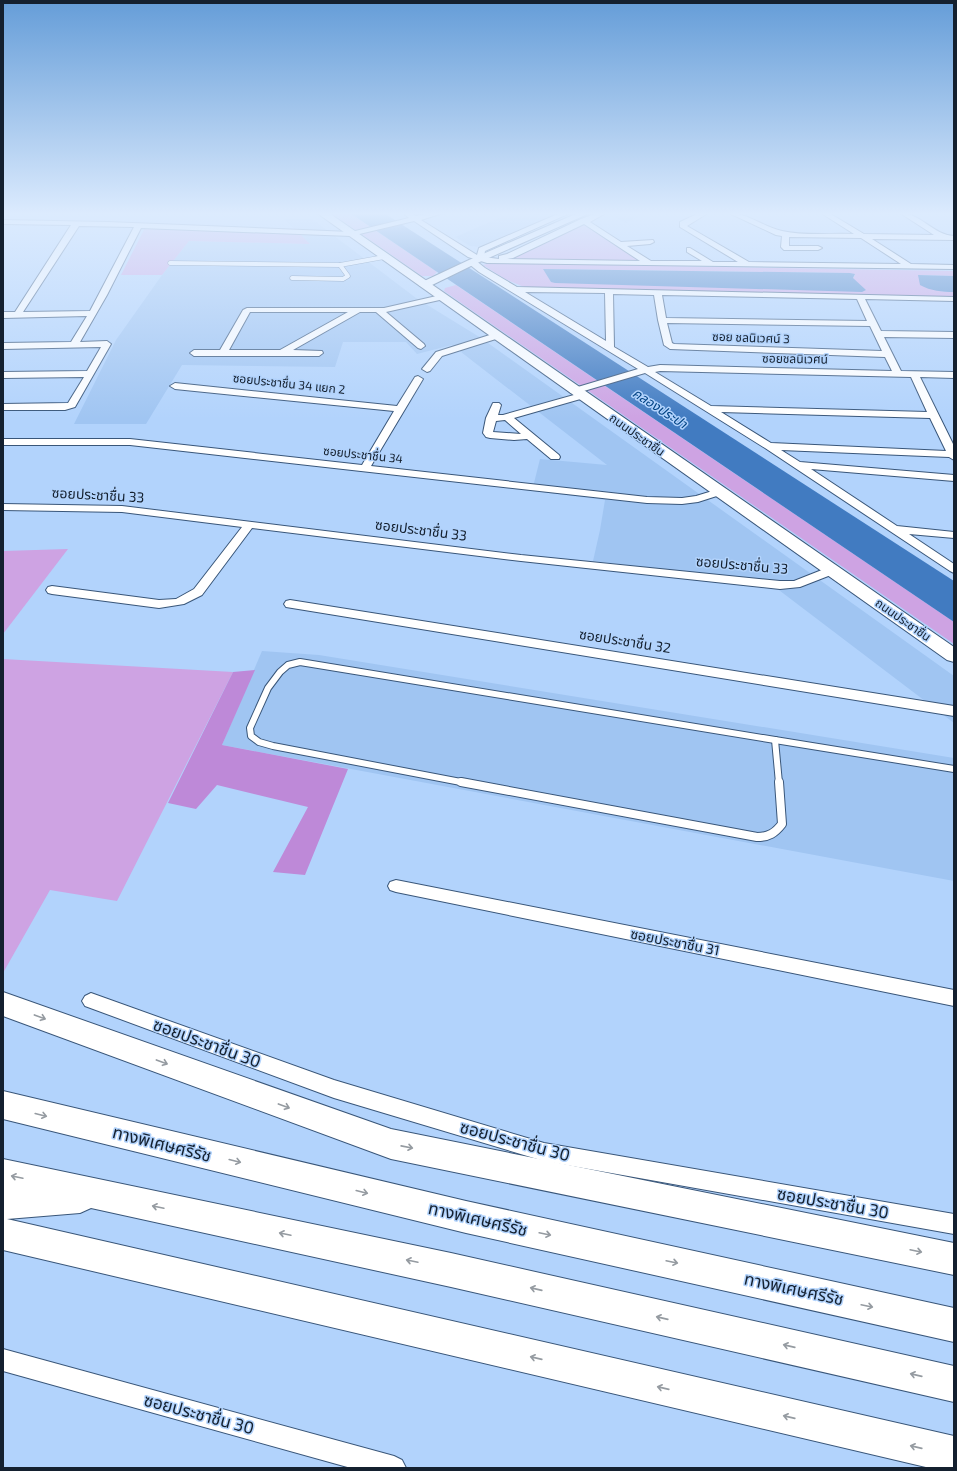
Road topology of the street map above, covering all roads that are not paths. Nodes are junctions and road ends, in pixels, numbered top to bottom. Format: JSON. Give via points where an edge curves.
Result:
{"nodes":[{"id":1,"x":39,"y":282,"type":"edge"},
{"id":2,"x":110,"y":282,"type":"edge"},
{"id":3,"x":419,"y":282,"type":"edge"},
{"id":4,"x":432,"y":282,"type":"edge"},
{"id":5,"x":502,"y":282,"type":"edge"},
{"id":6,"x":424,"y":285,"type":"junction"},
{"id":7,"x":515,"y":289,"type":"junction"},
{"id":8,"x":609,"y":291,"type":"junction"},
{"id":9,"x":658,"y":292,"type":"junction"},
{"id":10,"x":859,"y":296,"type":"junction"},
{"id":11,"x":441,"y":297,"type":"junction"},
{"id":12,"x":954,"y":299,"type":"edge"},
{"id":13,"x":360,"y":310,"type":"junction"},
{"id":14,"x":378,"y":310,"type":"junction"},
{"id":15,"x":93,"y":314,"type":"junction"},
{"id":16,"x":3,"y":315,"type":"edge"},
{"id":17,"x":17,"y":315,"type":"junction"},
{"id":18,"x":662,"y":320,"type":"junction"},
{"id":19,"x":873,"y":324,"type":"junction"},
{"id":20,"x":879,"y":334,"type":"junction"},
{"id":21,"x":496,"y":336,"type":"junction"},
{"id":22,"x":954,"y":336,"type":"edge"},
{"id":23,"x":74,"y":344,"type":"junction"},
{"id":24,"x":3,"y":346,"type":"edge"},
{"id":25,"x":421,"y":346,"type":"dead end"},
{"id":26,"x":610,"y":348,"type":"junction"},
{"id":27,"x":194,"y":353,"type":"dead end"},
{"id":28,"x":224,"y":353,"type":"junction"},
{"id":29,"x":280,"y":353,"type":"junction"},
{"id":30,"x":319,"y":353,"type":"dead end"},
{"id":31,"x":888,"y":354,"type":"junction"},
{"id":32,"x":427,"y":369,"type":"dead end"},
{"id":33,"x":645,"y":370,"type":"junction"},
{"id":34,"x":90,"y":374,"type":"junction"},
{"id":35,"x":898,"y":374,"type":"junction"},
{"id":36,"x":914,"y":374,"type":"junction"},
{"id":37,"x":3,"y":375,"type":"edge"},
{"id":38,"x":954,"y":375,"type":"edge"},
{"id":39,"x":418,"y":379,"type":"dead end"},
{"id":40,"x":175,"y":386,"type":"dead end"},
{"id":41,"x":577,"y":393,"type":"junction"},
{"id":42,"x":496,"y":405,"type":"dead end"},
{"id":43,"x":3,"y":407,"type":"edge"},
{"id":44,"x":400,"y":409,"type":"junction"},
{"id":45,"x":709,"y":409,"type":"junction"},
{"id":46,"x":934,"y":415,"type":"junction"},
{"id":47,"x":506,"y":417,"type":"junction"},
{"id":48,"x":492,"y":418,"type":"junction"},
{"id":49,"x":530,"y":436,"type":"junction"},
{"id":50,"x":3,"y":442,"type":"edge"},
{"id":51,"x":769,"y":446,"type":"junction"},
{"id":52,"x":953,"y":456,"type":"edge"},
{"id":53,"x":555,"y":457,"type":"dead end"},
{"id":54,"x":797,"y":465,"type":"junction"},
{"id":55,"x":364,"y":468,"type":"junction"},
{"id":56,"x":954,"y":478,"type":"edge"},
{"id":57,"x":719,"y":492,"type":"junction"},
{"id":58,"x":3,"y":507,"type":"edge"},
{"id":59,"x":250,"y":524,"type":"junction"},
{"id":60,"x":893,"y":529,"type":"junction"},
{"id":61,"x":954,"y":535,"type":"edge"},
{"id":62,"x":954,"y":569,"type":"edge"},
{"id":63,"x":832,"y":570,"type":"junction"},
{"id":64,"x":52,"y":590,"type":"dead end"},
{"id":65,"x":290,"y":604,"type":"dead end"},
{"id":66,"x":954,"y":656,"type":"edge"},
{"id":67,"x":954,"y":711,"type":"edge"},
{"id":68,"x":775,"y":739,"type":"junction"},
{"id":69,"x":954,"y":769,"type":"edge"},
{"id":70,"x":396,"y":886,"type":"dead end"},
{"id":71,"x":954,"y":998,"type":"edge"},
{"id":72,"x":91,"y":1001,"type":"dead end"},
{"id":73,"x":3,"y":1004,"type":"edge"},
{"id":74,"x":3,"y":1106,"type":"edge"},
{"id":75,"x":3,"y":1174,"type":"edge"},
{"id":76,"x":103,"y":1195,"type":"junction"},
{"id":77,"x":3,"y":1203,"type":"edge"},
{"id":78,"x":954,"y":1224,"type":"edge"},
{"id":79,"x":3,"y":1234,"type":"edge"},
{"id":80,"x":954,"y":1259,"type":"edge"},
{"id":81,"x":954,"y":1325,"type":"edge"},
{"id":82,"x":3,"y":1360,"type":"edge"},
{"id":83,"x":954,"y":1384,"type":"edge"},
{"id":84,"x":954,"y":1455,"type":"edge"},
{"id":85,"x":394,"y":1468,"type":"edge"}],
"edges":[{"from":1,"to":17,"type":"street"},
{"from":2,"to":15,"type":"street"},
{"from":3,"to":6,"type":"main road","name":"ถนนประชาชื่น"},
{"from":4,"to":6,"type":"street"},
{"from":5,"to":7,"type":"street"},
{"from":6,"to":11,"type":"main road","name":"ถนนประชาชื่น"},
{"from":7,"to":8,"type":"street"},
{"from":7,"to":26,"type":"street"},
{"from":8,"to":9,"type":"street"},
{"from":8,"to":26,"type":"street"},
{"from":9,"to":10,"type":"street"},
{"from":9,"to":18,"type":"street","name":"ซอย ชลนิเวศน์ 3"},
{"from":10,"to":12,"type":"street"},
{"from":10,"to":19,"type":"street"},
{"from":11,"to":14,"type":"street"},
{"from":11,"to":21,"type":"main road","name":"ถนนประชาชื่น"},
{"from":13,"to":14,"type":"street"},
{"from":13,"to":28,"type":"street","via":[[247,310]]},
{"from":13,"to":29,"type":"street"},
{"from":14,"to":25,"type":"street"},
{"from":15,"to":17,"type":"street"},
{"from":15,"to":23,"type":"street"},
{"from":16,"to":17,"type":"street"},
{"from":18,"to":19,"type":"street"},
{"from":18,"to":31,"type":"street","name":"ซอย ชลนิเวศน์ 3","via":[[668,345],[674,347]]},
{"from":19,"to":20,"type":"street"},
{"from":20,"to":22,"type":"street"},
{"from":20,"to":31,"type":"street"},
{"from":21,"to":32,"type":"street","via":[[439,354]]},
{"from":21,"to":41,"type":"main road","name":"ถนนประชาชื่น"},
{"from":23,"to":24,"type":"street"},
{"from":23,"to":34,"type":"street","via":[[107,344]]},
{"from":26,"to":33,"type":"street"},
{"from":27,"to":28,"type":"street"},
{"from":28,"to":29,"type":"street"},
{"from":29,"to":30,"type":"street"},
{"from":31,"to":35,"type":"street"},
{"from":33,"to":35,"type":"street","name":"ซอยชลนิเวศน์","via":[[666,368]]},
{"from":33,"to":41,"type":"street","name":"ซอยชลนิเวศน์","via":[[596,384]]},
{"from":33,"to":45,"type":"street"},
{"from":34,"to":37,"type":"street"},
{"from":34,"to":43,"type":"street","via":[[72,405]]},
{"from":35,"to":36,"type":"street","name":"ซอยชลนิเวศน์"},
{"from":36,"to":38,"type":"street","name":"ซอยชลนิเวศน์"},
{"from":36,"to":46,"type":"street"},
{"from":39,"to":44,"type":"street"},
{"from":40,"to":44,"type":"street","name":"ซอยประชาชื่น 34 แยก 2"},
{"from":41,"to":47,"type":"street","name":"ซอยชลนิเวศน์"},
{"from":41,"to":57,"type":"main road","name":"ถนนประชาชื่น"},
{"from":42,"to":48,"type":"street"},
{"from":44,"to":55,"type":"street"},
{"from":45,"to":46,"type":"street"},
{"from":45,"to":51,"type":"street"},
{"from":46,"to":52,"type":"street"},
{"from":47,"to":48,"type":"street","name":"ซอยชลนิเวศน์"},
{"from":47,"to":49,"type":"street"},
{"from":48,"to":49,"type":"street","via":[[488,433],[490,435]]},
{"from":49,"to":53,"type":"street"},
{"from":50,"to":55,"type":"street","name":"ซอยประชาชื่น 34","via":[[130,442]]},
{"from":51,"to":52,"type":"street"},
{"from":51,"to":54,"type":"street"},
{"from":54,"to":56,"type":"street"},
{"from":54,"to":60,"type":"street"},
{"from":55,"to":57,"type":"street","name":"ซอยประชาชื่น 34","via":[[647,500],[682,501]]},
{"from":57,"to":63,"type":"main road","name":"ถนนประชาชื่น"},
{"from":58,"to":59,"type":"street","name":"ซอยประชาชื่น 33","via":[[122,509]]},
{"from":59,"to":63,"type":"street","name":"ซอยประชาชื่น 33","via":[[521,558],[780,585],[796,584]]},
{"from":59,"to":64,"type":"street","via":[[198,592],[175,604]]},
{"from":60,"to":61,"type":"street"},
{"from":60,"to":62,"type":"street"},
{"from":63,"to":66,"type":"main road","name":"ถนนประชาชื่น"},
{"from":65,"to":67,"type":"street","name":"ซอยประชาชื่น 32"},
{"from":68,"to":68,"type":"lane","via":[[782,824],[776,833],[765,838],[273,746],[259,742],[251,736],[250,728],[268,688],[288,665],[300,662]]},
{"from":68,"to":69,"type":"lane"},
{"from":70,"to":71,"type":"street","name":"ซอยประชาชื่น 31"},
{"from":72,"to":78,"type":"street","name":"ซอยประชาชื่น 30","via":[[334,1089],[544,1152]]},
{"from":73,"to":80,"type":"highway","one_way":true,"via":[[391,1144]]},
{"from":74,"to":81,"type":"highway","name":"ทางพิเศษศรีรัช","one_way":true,"via":[[466,1217]]},
{"from":76,"to":75,"type":"highway","one_way":true},
{"from":76,"to":77,"type":"highway"},
{"from":83,"to":76,"type":"highway","one_way":true,"via":[[451,1270]]},
{"from":84,"to":79,"type":"highway","one_way":true},
{"from":82,"to":85,"type":"street","name":"ซอยประชาชื่น 30"}]}
